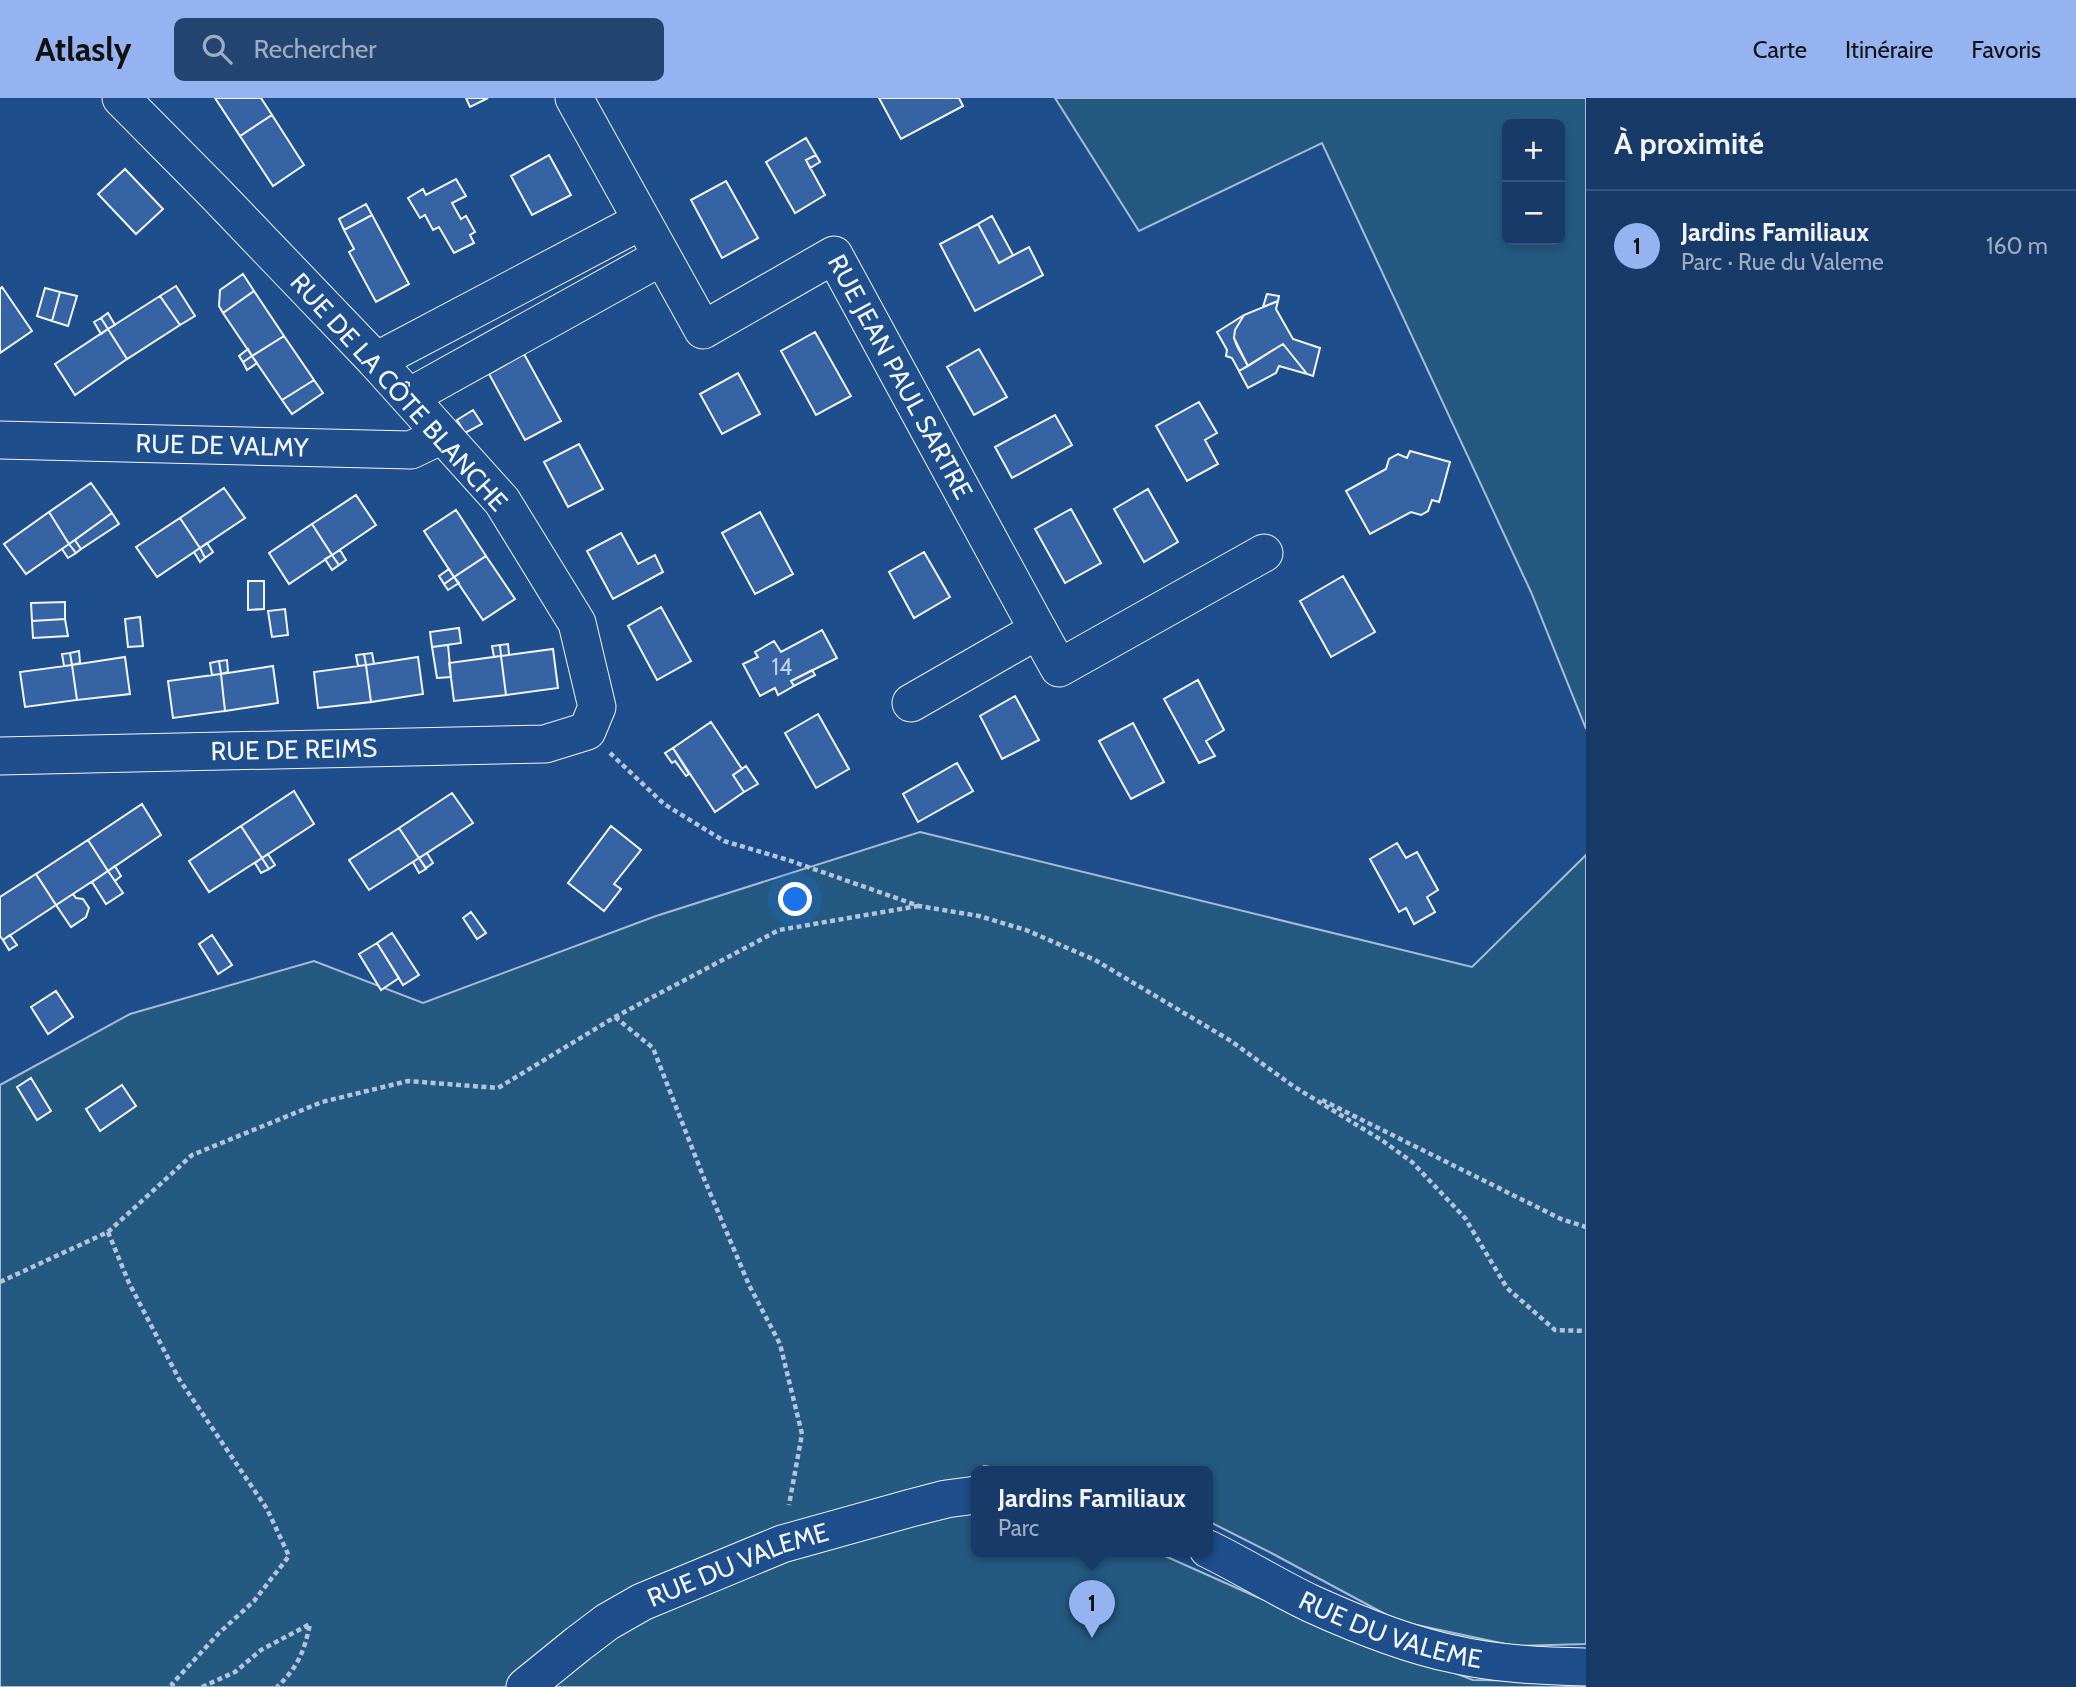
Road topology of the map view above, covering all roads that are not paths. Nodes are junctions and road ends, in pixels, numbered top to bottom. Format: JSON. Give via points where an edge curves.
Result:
{"nodes":[{"id":1,"x":121,"y":98,"type":"edge"},
{"id":2,"x":574,"y":98,"type":"edge"},
{"id":3,"x":641,"y":221,"type":"junction"},
{"id":4,"x":661,"y":257,"type":"junction"},
{"id":5,"x":376,"y":361,"type":"junction"},
{"id":6,"x":409,"y":397,"type":"junction"},
{"id":7,"x":442,"y":435,"type":"junction"},
{"id":8,"x":0,"y":440,"type":"edge"},
{"id":9,"x":1264,"y":553,"type":"dead end"},
{"id":10,"x":1038,"y":630,"type":"junction"},
{"id":11,"x":911,"y":703,"type":"dead end"},
{"id":12,"x":587,"y":731,"type":"joint"},
{"id":13,"x":0,"y":756,"type":"edge"},
{"id":14,"x":971,"y":1496,"type":"edge"},
{"id":15,"x":1213,"y":1552,"type":"edge"},
{"id":16,"x":1586,"y":1667,"type":"edge"},
{"id":17,"x":525,"y":1687,"type":"edge"}],
"edges":[{"from":1,"to":5,"type":"street","name":"RUE DE LA CÔTE BLANCHE"},
{"from":2,"to":3,"type":"street","name":"RUE JEAN PAUL SARTRE"},
{"from":3,"to":4,"type":"street","name":"RUE JEAN PAUL SARTRE"},
{"from":3,"to":5,"type":"street"},
{"from":4,"to":6,"type":"street"},
{"from":4,"to":10,"type":"street","name":"RUE JEAN PAUL SARTRE","via":[[703,330],[834,255]]},
{"from":5,"to":6,"type":"street","name":"RUE DE LA CÔTE BLANCHE"},
{"from":6,"to":7,"type":"street","name":"RUE DE LA CÔTE BLANCHE"},
{"from":7,"to":8,"type":"street","name":"RUE DE VALMY","via":[[411,450]]},
{"from":7,"to":12,"type":"street","name":"RUE DE LA CÔTE BLANCHE","via":[[502,501],[577,623],[597,707]]},
{"from":9,"to":10,"type":"street","name":"RUE JEAN PAUL SARTRE","via":[[1059,668]]},
{"from":10,"to":11,"type":"street"},
{"from":12,"to":13,"type":"street","name":"RUE DE REIMS","via":[[545,744]]},
{"from":14,"to":17,"type":"street","name":"RUE DU VALEME","via":[[782,1544],[642,1602],[607,1622]]},
{"from":15,"to":16,"type":"street","name":"RUE DU VALEME","via":[[1311,1603],[1403,1639],[1494,1661]]}]}
